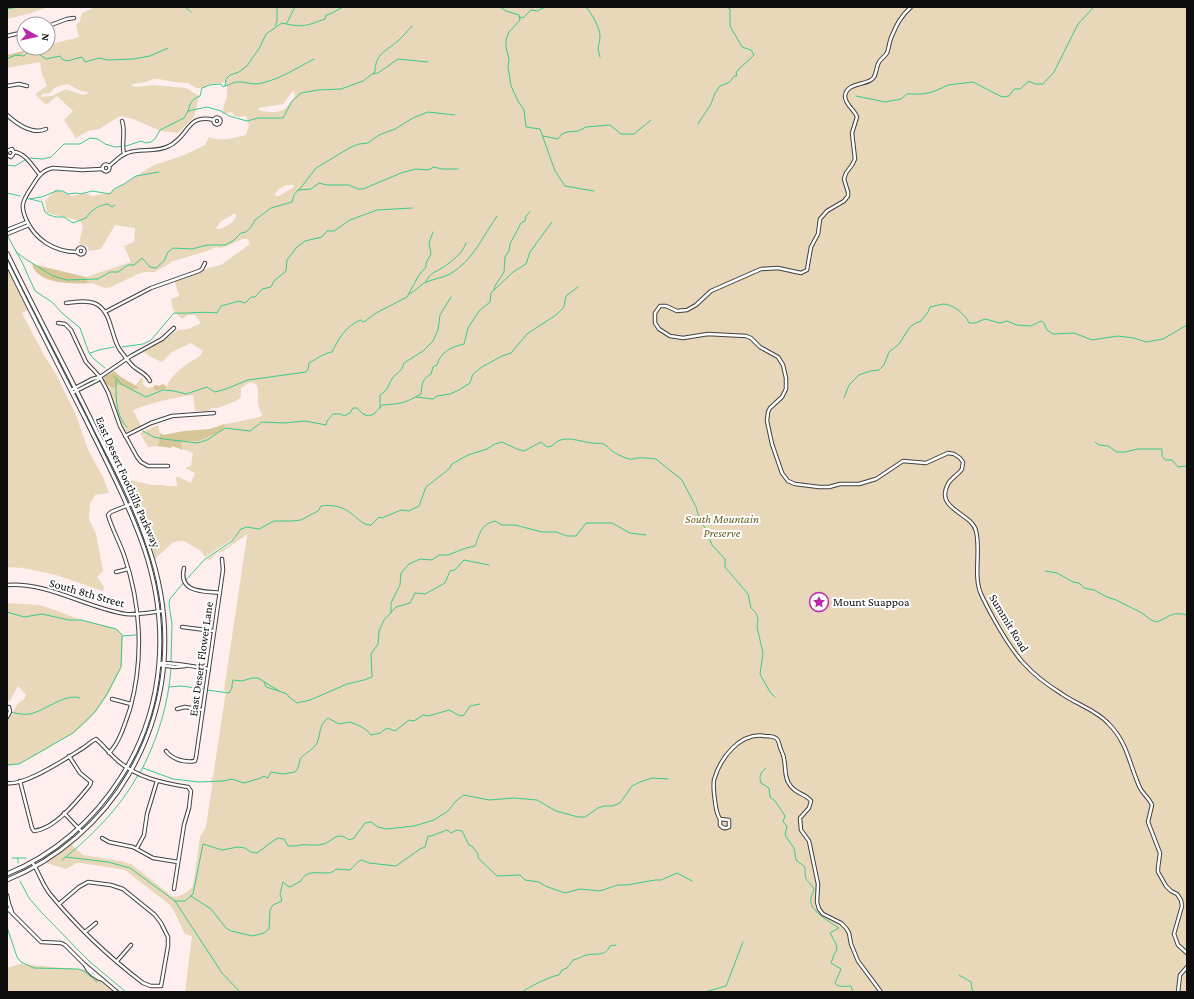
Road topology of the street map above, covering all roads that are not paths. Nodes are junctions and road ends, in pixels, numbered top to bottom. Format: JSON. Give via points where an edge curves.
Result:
{"nodes":[{"id":1,"x":911,"y":7,"type":"edge"},
{"id":2,"x":74,"y":18,"type":"dead end"},
{"id":3,"x":56,"y":23,"type":"edge"},
{"id":4,"x":7,"y":86,"type":"edge"},
{"id":5,"x":27,"y":86,"type":"dead end"},
{"id":6,"x":7,"y":115,"type":"edge"},
{"id":7,"x":214,"y":120,"type":"dead end"},
{"id":8,"x":122,"y":121,"type":"dead end"},
{"id":9,"x":46,"y":129,"type":"dead end"},
{"id":10,"x":7,"y":151,"type":"edge"},
{"id":11,"x":14,"y":152,"type":"junction"},
{"id":12,"x":124,"y":154,"type":"junction"},
{"id":13,"x":7,"y":155,"type":"edge"},
{"id":14,"x":109,"y":166,"type":"junction"},
{"id":15,"x":102,"y":169,"type":"junction"},
{"id":16,"x":40,"y":174,"type":"junction"},
{"id":17,"x":28,"y":223,"type":"junction"},
{"id":18,"x":7,"y":230,"type":"edge"},
{"id":19,"x":8,"y":234,"type":"edge"},
{"id":20,"x":77,"y":252,"type":"dead end"},
{"id":21,"x":7,"y":253,"type":"edge"},
{"id":22,"x":7,"y":263,"type":"edge"},
{"id":23,"x":205,"y":263,"type":"dead end"},
{"id":24,"x":66,"y":303,"type":"dead end"},
{"id":25,"x":105,"y":312,"type":"junction"},
{"id":26,"x":58,"y":322,"type":"dead end"},
{"id":27,"x":174,"y":328,"type":"dead end"},
{"id":28,"x":127,"y":359,"type":"junction"},
{"id":29,"x":100,"y":377,"type":"junction"},
{"id":30,"x":150,"y":381,"type":"dead end"},
{"id":31,"x":88,"y":383,"type":"junction"},
{"id":32,"x":76,"y":389,"type":"junction"},
{"id":33,"x":72,"y":391,"type":"junction"},
{"id":34,"x":214,"y":413,"type":"dead end"},
{"id":35,"x":125,"y":436,"type":"junction"},
{"id":36,"x":168,"y":466,"type":"dead end"},
{"id":37,"x":131,"y":504,"type":"junction"},
{"id":38,"x":126,"y":506,"type":"junction"},
{"id":39,"x":222,"y":559,"type":"dead end"},
{"id":40,"x":184,"y":568,"type":"dead end"},
{"id":41,"x":128,"y":569,"type":"junction"},
{"id":42,"x":116,"y":572,"type":"dead end"},
{"id":43,"x":7,"y":585,"type":"edge"},
{"id":44,"x":220,"y":593,"type":"junction"},
{"id":45,"x":158,"y":611,"type":"junction"},
{"id":46,"x":163,"y":611,"type":"junction"},
{"id":47,"x":137,"y":614,"type":"junction"},
{"id":48,"x":182,"y":627,"type":"dead end"},
{"id":49,"x":214,"y":631,"type":"junction"},
{"id":50,"x":160,"y":664,"type":"junction"},
{"id":51,"x":164,"y":664,"type":"junction"},
{"id":52,"x":209,"y":669,"type":"junction"},
{"id":53,"x":112,"y":699,"type":"dead end"},
{"id":54,"x":131,"y":704,"type":"junction"},
{"id":55,"x":9,"y":708,"type":"dead end"},
{"id":56,"x":177,"y":709,"type":"dead end"},
{"id":57,"x":203,"y":710,"type":"junction"},
{"id":58,"x":7,"y":717,"type":"edge"},
{"id":59,"x":147,"y":723,"type":"junction"},
{"id":60,"x":152,"y":725,"type":"junction"},
{"id":61,"x":166,"y":751,"type":"dead end"},
{"id":62,"x":109,"y":752,"type":"junction"},
{"id":63,"x":68,"y":756,"type":"junction"},
{"id":64,"x":127,"y":768,"type":"junction"},
{"id":65,"x":131,"y":770,"type":"junction"},
{"id":66,"x":20,"y":781,"type":"junction"},
{"id":67,"x":157,"y":781,"type":"junction"},
{"id":68,"x":7,"y":783,"type":"edge"},
{"id":69,"x":64,"y":813,"type":"junction"},
{"id":70,"x":720,"y":819,"type":"junction"},
{"id":71,"x":79,"y":829,"type":"junction"},
{"id":72,"x":82,"y":832,"type":"junction"},
{"id":73,"x":102,"y":838,"type":"dead end"},
{"id":74,"x":137,"y":848,"type":"junction"},
{"id":75,"x":32,"y":862,"type":"junction"},
{"id":76,"x":178,"y":862,"type":"junction"},
{"id":77,"x":35,"y":866,"type":"junction"},
{"id":78,"x":7,"y":874,"type":"edge"},
{"id":79,"x":7,"y":880,"type":"edge"},
{"id":80,"x":174,"y":889,"type":"dead end"},
{"id":81,"x":7,"y":895,"type":"edge"},
{"id":82,"x":59,"y":904,"type":"junction"},
{"id":83,"x":7,"y":908,"type":"edge"},
{"id":84,"x":12,"y":913,"type":"junction"},
{"id":85,"x":96,"y":922,"type":"dead end"},
{"id":86,"x":85,"y":932,"type":"junction"},
{"id":87,"x":131,"y":945,"type":"dead end"},
{"id":88,"x":1187,"y":953,"type":"edge"},
{"id":89,"x":117,"y":961,"type":"junction"},
{"id":90,"x":1187,"y":966,"type":"edge"},
{"id":91,"x":117,"y":992,"type":"edge"},
{"id":92,"x":881,"y":992,"type":"edge"},
{"id":93,"x":1178,"y":992,"type":"edge"}],
"edges":[{"from":1,"to":88,"type":"street","name":"Summit Road","via":[[899,19],[888,51],[879,62],[873,78],[868,82],[859,83],[846,94],[847,103],[857,117],[852,133],[855,159],[844,179],[848,196],[820,219],[807,270],[801,273],[778,268],[757,271],[711,291],[687,310],[677,312],[660,306],[655,323],[661,331],[676,338],[708,334],[746,336],[778,356],[783,364],[786,389],[768,412],[768,427],[782,473],[792,483],[823,487],[859,484],[873,480],[903,461],[926,463],[950,453],[960,458],[963,462],[962,469],[948,484],[945,497],[951,506],[976,528],[978,585],[982,596],[1012,650],[1023,663],[1056,690],[1107,722],[1123,744],[1140,788],[1152,805],[1148,822],[1160,853],[1158,872],[1166,886],[1181,900],[1175,937],[1178,945]]},
{"from":2,"to":3,"type":"street"},
{"from":4,"to":5,"type":"street"},
{"from":6,"to":9,"type":"street","via":[[31,130]]},
{"from":7,"to":12,"type":"street","via":[[203,118],[195,121],[180,138],[162,149],[135,150]]},
{"from":8,"to":12,"type":"street"},
{"from":10,"to":11,"type":"street","via":[[12,149]]},
{"from":11,"to":13,"type":"street","via":[[11,157]]},
{"from":11,"to":16,"type":"street","via":[[29,161]]},
{"from":12,"to":14,"type":"street"},
{"from":14,"to":15,"type":"street","via":[[104,165]]},
{"from":14,"to":15,"type":"street","via":[[108,171]]},
{"from":15,"to":16,"type":"street","via":[[53,168]]},
{"from":16,"to":17,"type":"street","via":[[23,204]]},
{"from":17,"to":18,"type":"street"},
{"from":17,"to":19,"type":"street"},
{"from":17,"to":20,"type":"street","via":[[34,234],[50,246]]},
{"from":21,"to":32,"type":"street","name":"East Desert Foothills Parkway"},
{"from":22,"to":33,"type":"street","name":"East Desert Foothills Parkway"},
{"from":23,"to":25,"type":"street","via":[[199,271],[151,288]]},
{"from":24,"to":25,"type":"street","via":[[89,301],[101,306]]},
{"from":25,"to":28,"type":"street","via":[[117,345]]},
{"from":26,"to":29,"type":"street","via":[[66,324],[71,330],[86,362]]},
{"from":27,"to":28,"type":"street","via":[[162,339]]},
{"from":28,"to":29,"type":"street"},
{"from":28,"to":30,"type":"street"},
{"from":29,"to":31,"type":"street"},
{"from":29,"to":31,"type":"street","via":[[93,383]]},
{"from":29,"to":35,"type":"street"},
{"from":31,"to":32,"type":"street"},
{"from":32,"to":33,"type":"street"},
{"from":32,"to":37,"type":"street","name":"East Desert Foothills Parkway"},
{"from":33,"to":38,"type":"street","name":"East Desert Foothills Parkway"},
{"from":34,"to":35,"type":"street","via":[[172,416]]},
{"from":35,"to":36,"type":"street","via":[[144,464]]},
{"from":37,"to":38,"type":"street"},
{"from":37,"to":46,"type":"street","name":"East Desert Foothills Parkway","via":[[153,561]]},
{"from":38,"to":41,"type":"street","via":[[108,515]]},
{"from":38,"to":45,"type":"street","name":"East Desert Foothills Parkway","via":[[141,539]]},
{"from":39,"to":44,"type":"street","name":"East Desert Flower Lane","via":[[224,570]]},
{"from":40,"to":44,"type":"street","via":[[183,578],[191,589]]},
{"from":41,"to":42,"type":"street"},
{"from":41,"to":47,"type":"street"},
{"from":43,"to":47,"type":"street","name":"South 8th Street","via":[[27,585],[121,613]]},
{"from":44,"to":49,"type":"street","name":"East Desert Flower Lane"},
{"from":45,"to":46,"type":"street","name":"South 8th Street"},
{"from":45,"to":47,"type":"street","name":"South 8th Street"},
{"from":45,"to":50,"type":"street","name":"East Desert Foothills Parkway"},
{"from":46,"to":51,"type":"street","name":"East Desert Foothills Parkway"},
{"from":47,"to":54,"type":"street","via":[[138,663]]},
{"from":48,"to":49,"type":"street"},
{"from":49,"to":52,"type":"street","name":"East Desert Flower Lane"},
{"from":50,"to":51,"type":"street"},
{"from":50,"to":59,"type":"street","name":"East Desert Foothills Parkway"},
{"from":51,"to":52,"type":"street"},
{"from":51,"to":60,"type":"street","name":"East Desert Foothills Parkway"},
{"from":52,"to":57,"type":"street","name":"East Desert Flower Lane"},
{"from":53,"to":54,"type":"street"},
{"from":54,"to":62,"type":"street","via":[[124,727]]},
{"from":55,"to":58,"type":"street"},
{"from":56,"to":57,"type":"street","via":[[185,707]]},
{"from":57,"to":61,"type":"street","name":"East Desert Flower Lane","via":[[195,761],[176,759],[169,756]]},
{"from":59,"to":60,"type":"street"},
{"from":59,"to":64,"type":"street","name":"East Desert Foothills Parkway"},
{"from":60,"to":65,"type":"street","name":"East Desert Foothills Parkway"},
{"from":62,"to":63,"type":"street","via":[[96,739]]},
{"from":62,"to":64,"type":"street"},
{"from":63,"to":66,"type":"street","via":[[35,776]]},
{"from":63,"to":69,"type":"street","via":[[80,773],[91,782]]},
{"from":64,"to":65,"type":"street"},
{"from":64,"to":71,"type":"street","name":"East Desert Foothills Parkway","via":[[105,801]]},
{"from":65,"to":67,"type":"street"},
{"from":65,"to":72,"type":"street","name":"East Desert Foothills Parkway","via":[[109,803]]},
{"from":66,"to":68,"type":"street"},
{"from":66,"to":69,"type":"street","via":[[34,831],[50,825]]},
{"from":67,"to":74,"type":"street","via":[[144,835]]},
{"from":67,"to":76,"type":"street","via":[[190,788],[189,808]]},
{"from":69,"to":71,"type":"street"},
{"from":70,"to":70,"type":"street","via":[[721,826],[729,827],[729,820]]},
{"from":70,"to":92,"type":"street","via":[[716,808],[714,785],[722,760],[748,738],[761,735],[776,738],[784,757],[784,771],[790,786],[811,801],[810,808],[800,818],[800,823],[809,841],[818,884],[816,902],[823,914],[846,928],[858,961]]},
{"from":71,"to":72,"type":"street"},
{"from":71,"to":75,"type":"street","name":"East Desert Foothills Parkway"},
{"from":72,"to":77,"type":"street","name":"East Desert Foothills Parkway"},
{"from":73,"to":74,"type":"street","via":[[108,842]]},
{"from":74,"to":76,"type":"street","via":[[153,858]]},
{"from":75,"to":77,"type":"street"},
{"from":75,"to":78,"type":"street","name":"East Desert Foothills Parkway"},
{"from":76,"to":80,"type":"street"},
{"from":77,"to":79,"type":"street","name":"East Desert Foothills Parkway"},
{"from":77,"to":82,"type":"street","via":[[45,887]]},
{"from":81,"to":84,"type":"street"},
{"from":82,"to":86,"type":"street"},
{"from":82,"to":89,"type":"street","via":[[88,882],[111,885],[123,889],[158,918],[169,942],[162,986],[143,983]]},
{"from":83,"to":84,"type":"street"},
{"from":84,"to":91,"type":"street","via":[[40,943],[65,945]]},
{"from":85,"to":86,"type":"street"},
{"from":86,"to":89,"type":"street"},
{"from":87,"to":89,"type":"street"},
{"from":90,"to":93,"type":"street","via":[[1180,975]]}]}
